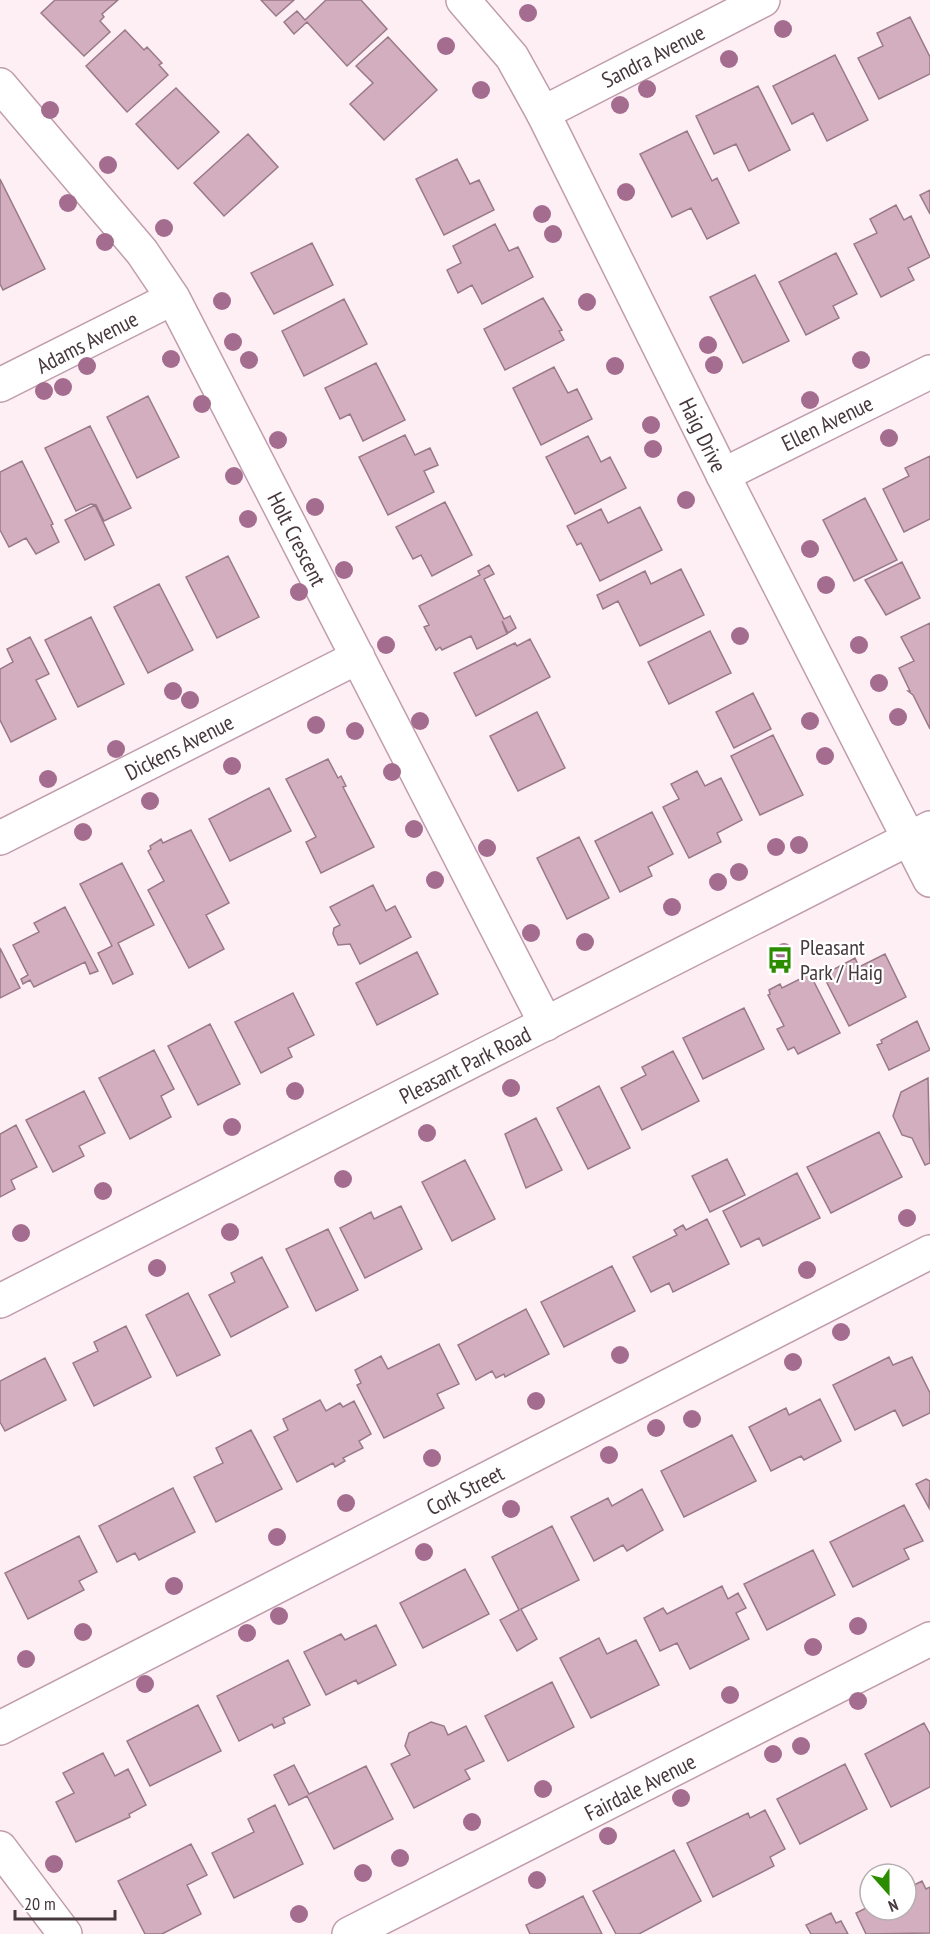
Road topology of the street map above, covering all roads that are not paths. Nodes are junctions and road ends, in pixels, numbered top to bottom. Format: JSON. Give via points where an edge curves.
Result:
{"nodes":[{"id":1,"x":463,"y":0,"type":"edge"},
{"id":2,"x":764,"y":0,"type":"edge"},
{"id":3,"x":0,"y":85,"type":"edge"},
{"id":4,"x":543,"y":112,"type":"junction"},
{"id":5,"x":173,"y":298,"type":"junction"},
{"id":6,"x":930,"y":372,"type":"edge"},
{"id":7,"x":0,"y":385,"type":"edge"},
{"id":8,"x":723,"y":475,"type":"junction"},
{"id":9,"x":358,"y":657,"type":"junction"},
{"id":10,"x":919,"y":833,"type":"edge"},
{"id":11,"x":0,"y":838,"type":"edge"},
{"id":12,"x":930,"y":880,"type":"edge"},
{"id":13,"x":546,"y":1024,"type":"junction"},
{"id":14,"x":930,"y":1252,"type":"edge"},
{"id":15,"x":0,"y":1301,"type":"edge"},
{"id":16,"x":930,"y":1639,"type":"edge"},
{"id":17,"x":0,"y":1728,"type":"edge"},
{"id":18,"x":0,"y":1848,"type":"edge"},
{"id":19,"x":65,"y":1934,"type":"edge"},
{"id":20,"x":349,"y":1934,"type":"edge"}],
"edges":[{"from":1,"to":4,"type":"street","name":"Haig Drive","via":[[512,57]]},
{"from":2,"to":4,"type":"street","name":"Sandra Avenue"},
{"from":3,"to":5,"type":"street","name":"Holt Crescent","via":[[142,252]]},
{"from":4,"to":8,"type":"street","name":"Haig Drive"},
{"from":5,"to":7,"type":"street","name":"Adams Avenue"},
{"from":5,"to":9,"type":"street","name":"Holt Crescent"},
{"from":6,"to":8,"type":"street","name":"Ellen Avenue"},
{"from":8,"to":10,"type":"street","name":"Haig Drive"},
{"from":9,"to":11,"type":"street","name":"Dickens Avenue"},
{"from":9,"to":13,"type":"street","name":"Holt Crescent"},
{"from":10,"to":12,"type":"street","name":"Haig Drive"},
{"from":10,"to":13,"type":"street","name":"Pleasant Park Road"},
{"from":13,"to":15,"type":"street","name":"Pleasant Park Road"},
{"from":14,"to":17,"type":"street","name":"Cork Street"},
{"from":16,"to":20,"type":"street","name":"Fairdale Avenue"},
{"from":18,"to":19,"type":"street"}]}
